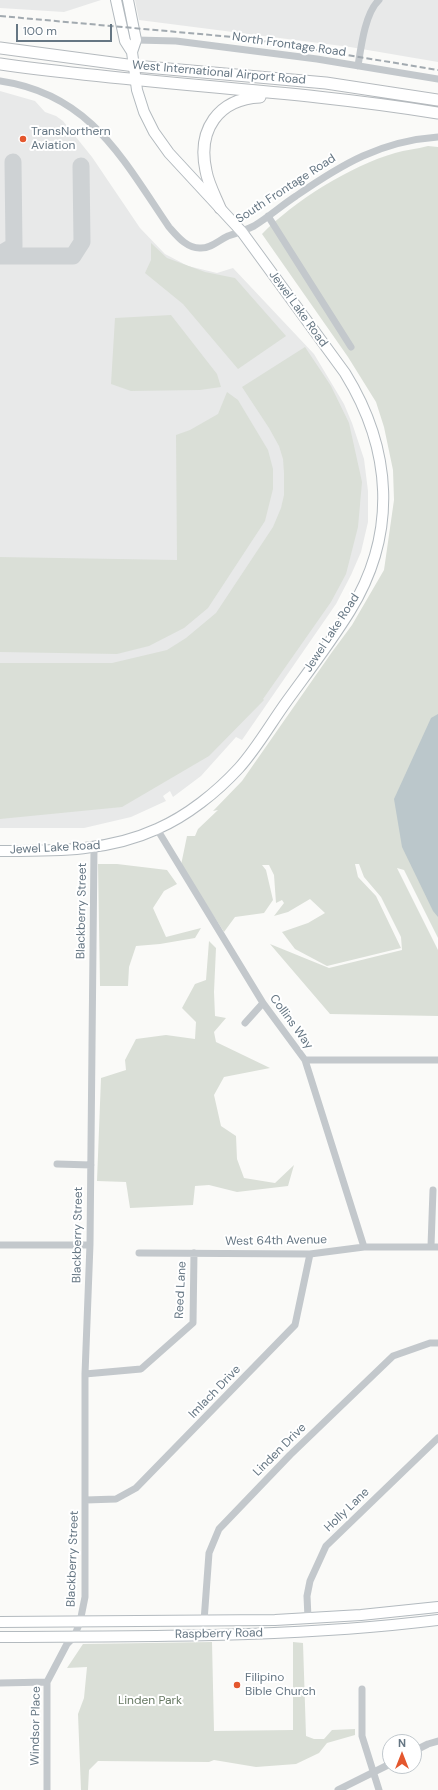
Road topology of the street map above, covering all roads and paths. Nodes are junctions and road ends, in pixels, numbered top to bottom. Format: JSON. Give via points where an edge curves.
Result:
{"nodes":[{"id":1,"x":116,"y":0,"type":"edge"},
{"id":2,"x":128,"y":0,"type":"edge"},
{"id":3,"x":379,"y":0,"type":"edge"},
{"id":4,"x":136,"y":40,"type":"junction"},
{"id":5,"x":0,"y":48,"type":"edge"},
{"id":6,"x":132,"y":52,"type":"junction"},
{"id":7,"x":0,"y":64,"type":"edge"},
{"id":8,"x":134,"y":66,"type":"junction"},
{"id":9,"x":358,"y":66,"type":"junction"},
{"id":10,"x":438,"y":79,"type":"edge"},
{"id":11,"x":0,"y":81,"type":"edge"},
{"id":12,"x":136,"y":81,"type":"junction"},
{"id":13,"x":307,"y":96,"type":"junction"},
{"id":14,"x":438,"y":100,"type":"edge"},
{"id":15,"x":438,"y":113,"type":"edge"},
{"id":16,"x":438,"y":138,"type":"edge"},
{"id":17,"x":220,"y":208,"type":"junction"},
{"id":18,"x":268,"y":216,"type":"junction"},
{"id":19,"x":242,"y":232,"type":"junction"},
{"id":20,"x":351,"y":347,"type":"dead end"},
{"id":21,"x":157,"y":829,"type":"junction"},
{"id":22,"x":94,"y":848,"type":"junction"},
{"id":23,"x":0,"y":851,"type":"edge"},
{"id":24,"x":264,"y":1003,"type":"junction"},
{"id":25,"x":245,"y":1023,"type":"dead end"},
{"id":26,"x":305,"y":1060,"type":"junction"},
{"id":27,"x":438,"y":1060,"type":"edge"},
{"id":28,"x":57,"y":1164,"type":"dead end"},
{"id":29,"x":91,"y":1165,"type":"junction"},
{"id":30,"x":433,"y":1190,"type":"dead end"},
{"id":31,"x":0,"y":1244,"type":"edge"},
{"id":32,"x":90,"y":1245,"type":"junction"},
{"id":33,"x":434,"y":1246,"type":"edge"},
{"id":34,"x":364,"y":1247,"type":"junction"},
{"id":35,"x":139,"y":1253,"type":"dead end"},
{"id":36,"x":194,"y":1253,"type":"junction"},
{"id":37,"x":310,"y":1254,"type":"junction"},
{"id":38,"x":438,"y":1343,"type":"edge"},
{"id":39,"x":85,"y":1374,"type":"junction"},
{"id":40,"x":438,"y":1438,"type":"edge"},
{"id":41,"x":86,"y":1500,"type":"junction"},
{"id":42,"x":438,"y":1607,"type":"edge"},
{"id":43,"x":308,"y":1618,"type":"junction"},
{"id":44,"x":438,"y":1620,"type":"edge"},
{"id":45,"x":204,"y":1621,"type":"junction"},
{"id":46,"x":0,"y":1622,"type":"edge"},
{"id":47,"x":80,"y":1622,"type":"junction"},
{"id":48,"x":74,"y":1636,"type":"junction"},
{"id":49,"x":0,"y":1637,"type":"edge"},
{"id":50,"x":47,"y":1682,"type":"junction"},
{"id":51,"x":0,"y":1683,"type":"edge"},
{"id":52,"x":362,"y":1689,"type":"dead end"},
{"id":53,"x":438,"y":1741,"type":"edge"},
{"id":54,"x":422,"y":1747,"type":"edge"},
{"id":55,"x":382,"y":1768,"type":"edge"},
{"id":56,"x":374,"y":1772,"type":"junction"},
{"id":57,"x":47,"y":1790,"type":"edge"},
{"id":58,"x":338,"y":1790,"type":"edge"},
{"id":59,"x":379,"y":1790,"type":"edge"}],
"edges":[{"from":1,"to":6,"type":"main road","via":[[125,41]]},
{"from":2,"to":4,"type":"main road"},
{"from":3,"to":9,"type":"street","via":[[374,5],[367,24]]},
{"from":4,"to":6,"type":"main road"},
{"from":4,"to":9,"type":"street","name":"North Frontage Road","via":[[171,40]]},
{"from":5,"to":8,"type":"main road","name":"West International Airport Road"},
{"from":6,"to":8,"type":"main road","name":"Jewel Lake Road"},
{"from":7,"to":12,"type":"main road","name":"West International Airport Road"},
{"from":8,"to":12,"type":"main road","name":"Jewel Lake Road"},
{"from":8,"to":14,"type":"main road","name":"West International Airport Road","via":[[319,82]]},
{"from":9,"to":10,"type":"street","name":"North Frontage Road"},
{"from":11,"to":19,"type":"street","name":"South Frontage Road","via":[[28,87],[63,101],[90,121],[112,146],[169,227],[187,244],[200,248],[208,247]]},
{"from":12,"to":13,"type":"main road","name":"West International Airport Road"},
{"from":12,"to":17,"type":"main road","name":"Jewel Lake Road","via":[[144,112],[154,132],[169,153]]},
{"from":13,"to":15,"type":"main road","name":"West International Airport Road"},
{"from":13,"to":17,"type":"main road","via":[[263,96],[242,99],[224,108],[215,118],[206,133],[204,151],[206,171]]},
{"from":16,"to":18,"type":"street","name":"South Frontage Road","via":[[406,141],[362,155],[324,177]]},
{"from":17,"to":19,"type":"main road","name":"Jewel Lake Road"},
{"from":18,"to":19,"type":"street","name":"South Frontage Road"},
{"from":18,"to":20,"type":"street"},
{"from":19,"to":21,"type":"main road","name":"Jewel Lake Road","via":[[345,373],[365,409],[379,455],[383,514],[374,558],[350,611],[256,745],[239,768],[212,793],[183,815]]},
{"from":21,"to":22,"type":"main road","name":"Jewel Lake Road"},
{"from":21,"to":24,"type":"street","name":"Collins Way"},
{"from":22,"to":23,"type":"main road","name":"Jewel Lake Road"},
{"from":22,"to":29,"type":"street","name":"Blackberry Street"},
{"from":24,"to":25,"type":"street"},
{"from":24,"to":26,"type":"street","name":"Collins Way"},
{"from":26,"to":27,"type":"street"},
{"from":26,"to":34,"type":"street","name":"Collins Way"},
{"from":28,"to":29,"type":"street"},
{"from":29,"to":32,"type":"street","name":"Blackberry Street"},
{"from":30,"to":33,"type":"street"},
{"from":31,"to":32,"type":"street"},
{"from":32,"to":39,"type":"street","name":"Blackberry Street"},
{"from":33,"to":34,"type":"street","name":"West 64th Avenue"},
{"from":34,"to":37,"type":"street","name":"West 64th Avenue"},
{"from":35,"to":36,"type":"street","name":"West 64th Avenue"},
{"from":36,"to":37,"type":"street","name":"West 64th Avenue"},
{"from":36,"to":39,"type":"street","name":"Reed Lane","via":[[193,1322],[141,1370]]},
{"from":37,"to":41,"type":"street","name":"Imlach Drive","via":[[295,1325],[136,1488],[116,1499]]},
{"from":38,"to":45,"type":"street","name":"Linden Drive","via":[[430,1343],[393,1356],[290,1455],[219,1529],[209,1553]]},
{"from":39,"to":41,"type":"street","name":"Blackberry Street"},
{"from":40,"to":43,"type":"street","name":"Holly Lane","via":[[326,1546],[310,1581],[307,1596]]},
{"from":41,"to":47,"type":"street","name":"Blackberry Street","via":[[85,1597]]},
{"from":42,"to":43,"type":"main road","name":"Raspberry Road"},
{"from":43,"to":45,"type":"main road","name":"Raspberry Road"},
{"from":44,"to":48,"type":"main road","name":"Raspberry Road","via":[[311,1632]]},
{"from":45,"to":47,"type":"main road","name":"Raspberry Road"},
{"from":46,"to":47,"type":"main road","name":"Raspberry Road"},
{"from":47,"to":48,"type":"street","name":"Windsor Place"},
{"from":48,"to":49,"type":"main road","name":"Raspberry Road"},
{"from":48,"to":50,"type":"street","name":"Windsor Place"},
{"from":50,"to":51,"type":"street"},
{"from":50,"to":57,"type":"street","name":"Windsor Place"},
{"from":52,"to":56,"type":"street","via":[[362,1736]]},
{"from":53,"to":54,"type":"street"},
{"from":55,"to":56,"type":"street"},
{"from":56,"to":58,"type":"street"},
{"from":56,"to":59,"type":"street"}]}
